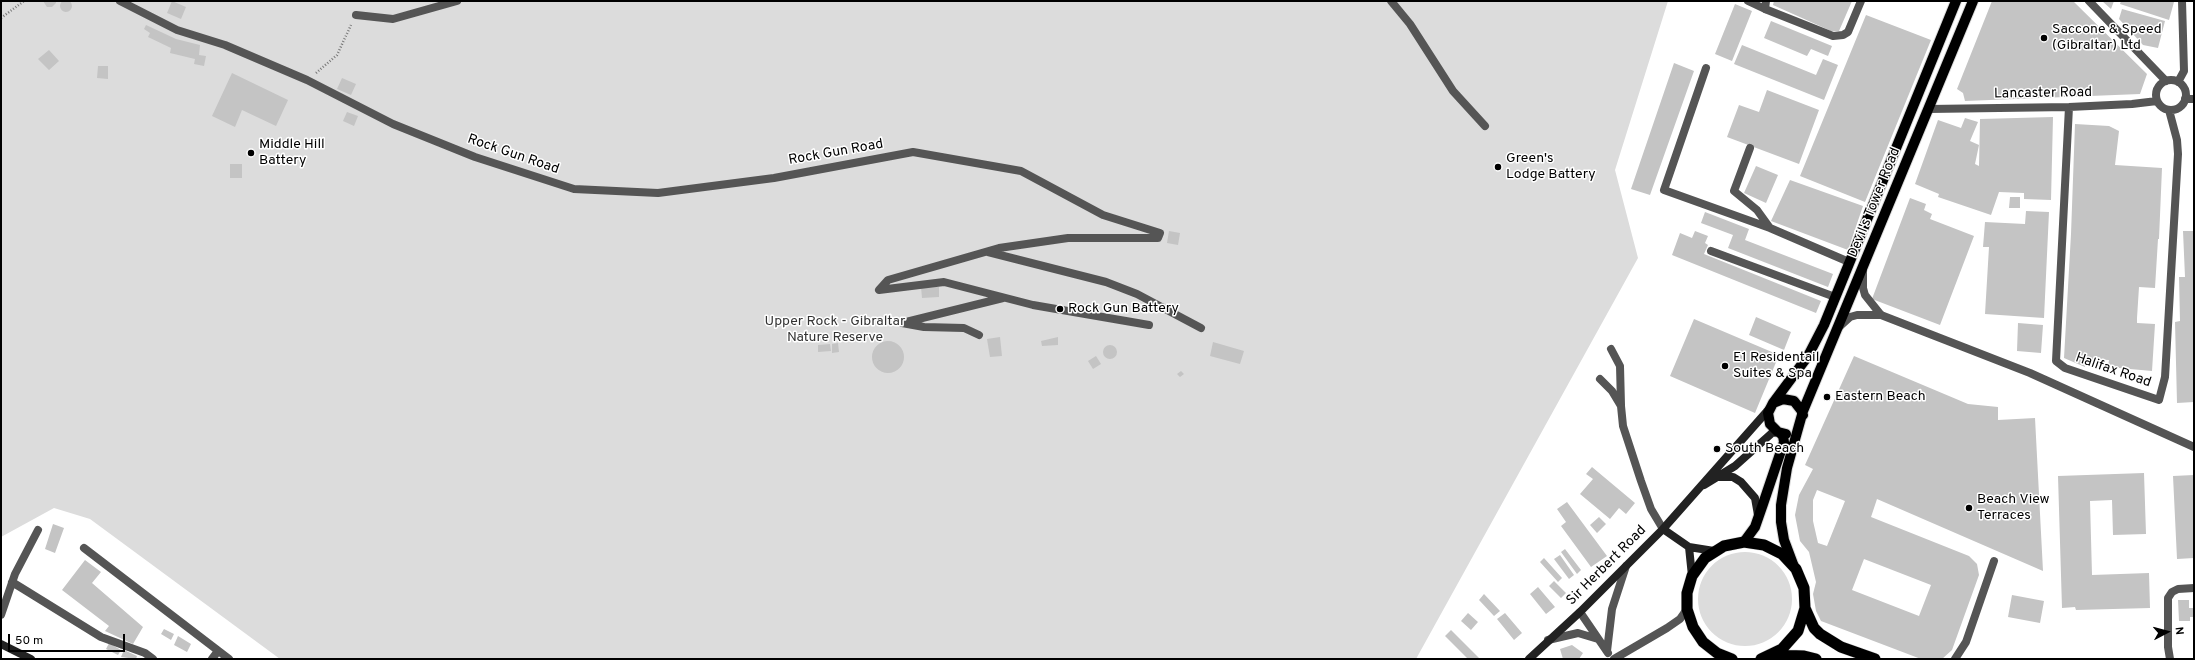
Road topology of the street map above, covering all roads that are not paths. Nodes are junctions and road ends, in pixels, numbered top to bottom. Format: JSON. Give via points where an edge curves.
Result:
{"nodes":[{"id":1,"x":120,"y":1,"type":"edge"},
{"id":2,"x":457,"y":1,"type":"edge"},
{"id":3,"x":1391,"y":1,"type":"edge"},
{"id":4,"x":1748,"y":1,"type":"edge"},
{"id":5,"x":1862,"y":1,"type":"edge"},
{"id":6,"x":1956,"y":1,"type":"edge"},
{"id":7,"x":1974,"y":1,"type":"edge"},
{"id":8,"x":2089,"y":1,"type":"edge"},
{"id":9,"x":2182,"y":1,"type":"edge"},
{"id":10,"x":1766,"y":5,"type":"edge"},
{"id":11,"x":356,"y":15,"type":"road end"},
{"id":12,"x":1706,"y":68,"type":"dead end"},
{"id":13,"x":2166,"y":81,"type":"junction"},
{"id":14,"x":2178,"y":82,"type":"junction"},
{"id":15,"x":2190,"y":99,"type":"edge"},
{"id":16,"x":2157,"y":101,"type":"junction"},
{"id":17,"x":2069,"y":107,"type":"junction"},
{"id":18,"x":1929,"y":109,"type":"junction"},
{"id":19,"x":2169,"y":110,"type":"junction"},
{"id":20,"x":1485,"y":126,"type":"dead end"},
{"id":21,"x":1750,"y":148,"type":"dead end"},
{"id":22,"x":1770,"y":228,"type":"junction"},
{"id":23,"x":1711,"y":250,"type":"dead end"},
{"id":24,"x":987,"y":252,"type":"junction"},
{"id":25,"x":1849,"y":262,"type":"junction"},
{"id":26,"x":1863,"y":269,"type":"junction"},
{"id":27,"x":1835,"y":296,"type":"junction"},
{"id":28,"x":1003,"y":298,"type":"junction"},
{"id":29,"x":1881,"y":315,"type":"junction"},
{"id":30,"x":1149,"y":325,"type":"dead end"},
{"id":31,"x":1201,"y":328,"type":"dead end"},
{"id":32,"x":1838,"y":328,"type":"junction"},
{"id":33,"x":979,"y":334,"type":"dead end"},
{"id":34,"x":1612,"y":349,"type":"dead end"},
{"id":35,"x":1600,"y":379,"type":"dead end"},
{"id":36,"x":1621,"y":406,"type":"junction"},
{"id":37,"x":1772,"y":406,"type":"junction"},
{"id":38,"x":1803,"y":415,"type":"junction"},
{"id":39,"x":1798,"y":428,"type":"junction"},
{"id":40,"x":1779,"y":432,"type":"junction"},
{"id":41,"x":2194,"y":447,"type":"edge"},
{"id":42,"x":1716,"y":478,"type":"junction"},
{"id":43,"x":1700,"y":488,"type":"junction"},
{"id":44,"x":1758,"y":520,"type":"junction"},
{"id":45,"x":1664,"y":529,"type":"junction"},
{"id":46,"x":38,"y":530,"type":"dead end"},
{"id":47,"x":1744,"y":542,"type":"junction"},
{"id":48,"x":1689,"y":547,"type":"junction"},
{"id":49,"x":84,"y":548,"type":"dead end"},
{"id":50,"x":1714,"y":551,"type":"junction"},
{"id":51,"x":1994,"y":561,"type":"dead end"},
{"id":52,"x":1626,"y":566,"type":"junction"},
{"id":53,"x":1796,"y":569,"type":"junction"},
{"id":54,"x":1692,"y":576,"type":"junction"},
{"id":55,"x":12,"y":582,"type":"junction"},
{"id":56,"x":2194,"y":588,"type":"edge"},
{"id":57,"x":1805,"y":608,"type":"junction"},
{"id":58,"x":1687,"y":609,"type":"junction"},
{"id":59,"x":1580,"y":612,"type":"junction"},
{"id":60,"x":1,"y":615,"type":"edge"},
{"id":61,"x":1598,"y":638,"type":"junction"},
{"id":62,"x":1548,"y":640,"type":"junction"},
{"id":63,"x":1,"y":644,"type":"edge"},
{"id":64,"x":218,"y":651,"type":"junction"},
{"id":65,"x":1607,"y":651,"type":"junction"},
{"id":66,"x":1766,"y":657,"type":"edge"},
{"id":67,"x":32,"y":659,"type":"edge"},
{"id":68,"x":153,"y":659,"type":"edge"},
{"id":69,"x":212,"y":659,"type":"edge"},
{"id":70,"x":229,"y":659,"type":"edge"},
{"id":71,"x":1528,"y":659,"type":"edge"},
{"id":72,"x":1613,"y":659,"type":"edge"},
{"id":73,"x":1732,"y":659,"type":"edge"},
{"id":74,"x":1816,"y":659,"type":"edge"},
{"id":75,"x":1875,"y":659,"type":"edge"},
{"id":76,"x":1955,"y":659,"type":"edge"},
{"id":77,"x":2170,"y":659,"type":"edge"}],
"edges":[{"from":1,"to":24,"type":"street","name":"Rock Gun Road","via":[[177,30],[226,45],[307,80],[393,124],[475,157],[574,189],[658,193],[774,178],[913,152],[1021,171],[1103,215],[1160,233],[1158,238],[1068,238]]},
{"from":2,"to":11,"type":"street","via":[[393,19]]},
{"from":3,"to":20,"type":"street","via":[[1410,24],[1453,91]]},
{"from":4,"to":10,"type":"street"},
{"from":5,"to":10,"type":"street","via":[[1849,30],[1843,35],[1834,36]]},
{"from":6,"to":25,"type":"main road","name":"Devil's Tower Road"},
{"from":7,"to":18,"type":"main road","name":"Devil's Tower Road"},
{"from":8,"to":13,"type":"street"},
{"from":9,"to":14,"type":"street","via":[[2184,71]]},
{"from":12,"to":22,"type":"street","via":[[1664,190]]},
{"from":13,"to":14,"type":"street"},
{"from":13,"to":16,"type":"street","via":[[2157,91]]},
{"from":14,"to":15,"type":"street"},
{"from":15,"to":19,"type":"street","via":[[2181,106]]},
{"from":16,"to":17,"type":"street","name":"Lancaster Road"},
{"from":16,"to":19,"type":"street"},
{"from":17,"to":18,"type":"street","name":"Lancaster Road"},
{"from":17,"to":19,"type":"street","name":"Halifax Road","via":[[2056,360],[2065,368],[2159,400],[2165,377],[2177,140]]},
{"from":18,"to":26,"type":"main road","name":"Devil's Tower Road"},
{"from":21,"to":22,"type":"street","via":[[1734,191],[1757,210]]},
{"from":22,"to":25,"type":"street"},
{"from":23,"to":27,"type":"street"},
{"from":24,"to":28,"type":"street","name":"Rock Gun Road","via":[[888,280],[879,290],[944,282]]},
{"from":24,"to":31,"type":"street","via":[[1106,282],[1137,294]]},
{"from":25,"to":27,"type":"main road","name":"Devil's Tower Road"},
{"from":26,"to":29,"type":"street","via":[[1865,295]]},
{"from":26,"to":32,"type":"main road","name":"Devil's Tower Road"},
{"from":27,"to":37,"type":"main road","name":"Devil's Tower Road","via":[[1808,356]]},
{"from":28,"to":30,"type":"street"},
{"from":28,"to":33,"type":"street","via":[[902,323],[924,327],[964,328]]},
{"from":29,"to":32,"type":"street","via":[[1850,317]]},
{"from":29,"to":41,"type":"street","via":[[2030,373]]},
{"from":32,"to":38,"type":"main road","name":"Devil's Tower Road"},
{"from":34,"to":36,"type":"street","via":[[1620,366]]},
{"from":35,"to":36,"type":"street","via":[[1612,391]]},
{"from":36,"to":45,"type":"street","via":[[1624,426],[1641,481],[1651,509]]},
{"from":37,"to":38,"type":"main road","via":[[1784,399],[1794,401]]},
{"from":37,"to":40,"type":"main road","via":[[1768,413],[1770,424]]},
{"from":37,"to":43,"type":"main road","name":"Sir Herbert Road"},
{"from":38,"to":39,"type":"main road"},
{"from":39,"to":40,"type":"main road","via":[[1790,433]]},
{"from":39,"to":53,"type":"main road","via":[[1784,484],[1780,515],[1784,540]]},
{"from":40,"to":42,"type":"main road","via":[[1772,433],[1735,466]]},
{"from":40,"to":44,"type":"main road","via":[[1784,436],[1784,442]]},
{"from":42,"to":43,"type":"main road"},
{"from":42,"to":44,"type":"main road","via":[[1733,478],[1750,491],[1758,505]]},
{"from":43,"to":45,"type":"main road","name":"Sir Herbert Road"},
{"from":44,"to":47,"type":"main road"},
{"from":45,"to":48,"type":"main road"},
{"from":45,"to":52,"type":"main road","name":"Sir Herbert Road"},
{"from":46,"to":55,"type":"street"},
{"from":47,"to":50,"type":"highway"},
{"from":47,"to":53,"type":"highway","via":[[1759,543],[1776,550]]},
{"from":48,"to":50,"type":"main road"},
{"from":48,"to":54,"type":"main road"},
{"from":49,"to":64,"type":"street"},
{"from":50,"to":54,"type":"highway","via":[[1705,558]]},
{"from":51,"to":76,"type":"street","via":[[1966,642]]},
{"from":52,"to":59,"type":"main road","name":"Sir Herbert Road"},
{"from":52,"to":65,"type":"street","via":[[1612,609]]},
{"from":53,"to":57,"type":"highway","via":[[1804,588]]},
{"from":54,"to":58,"type":"highway","via":[[1687,592]]},
{"from":55,"to":60,"type":"street"},
{"from":55,"to":68,"type":"street","via":[[100,637],[145,653]]},
{"from":56,"to":77,"type":"street","via":[[2178,589],[2168,598]]},
{"from":57,"to":66,"type":"highway","via":[[1798,631],[1791,641]]},
{"from":57,"to":75,"type":"highway","via":[[1814,628],[1820,634],[1840,646]]},
{"from":58,"to":72,"type":"street","via":[[1680,619],[1667,628]]},
{"from":58,"to":73,"type":"highway","via":[[1693,627],[1703,642],[1717,653]]},
{"from":59,"to":61,"type":"street"},
{"from":59,"to":62,"type":"main road","name":"Sir Herbert Road"},
{"from":61,"to":62,"type":"street","via":[[1578,633]]},
{"from":61,"to":65,"type":"street"},
{"from":62,"to":71,"type":"main road","name":"Sir Herbert Road"},
{"from":63,"to":67,"type":"main road"},
{"from":64,"to":69,"type":"street"},
{"from":64,"to":70,"type":"street"},
{"from":65,"to":72,"type":"street"},
{"from":66,"to":74,"type":"highway","via":[[1804,656]]}]}
